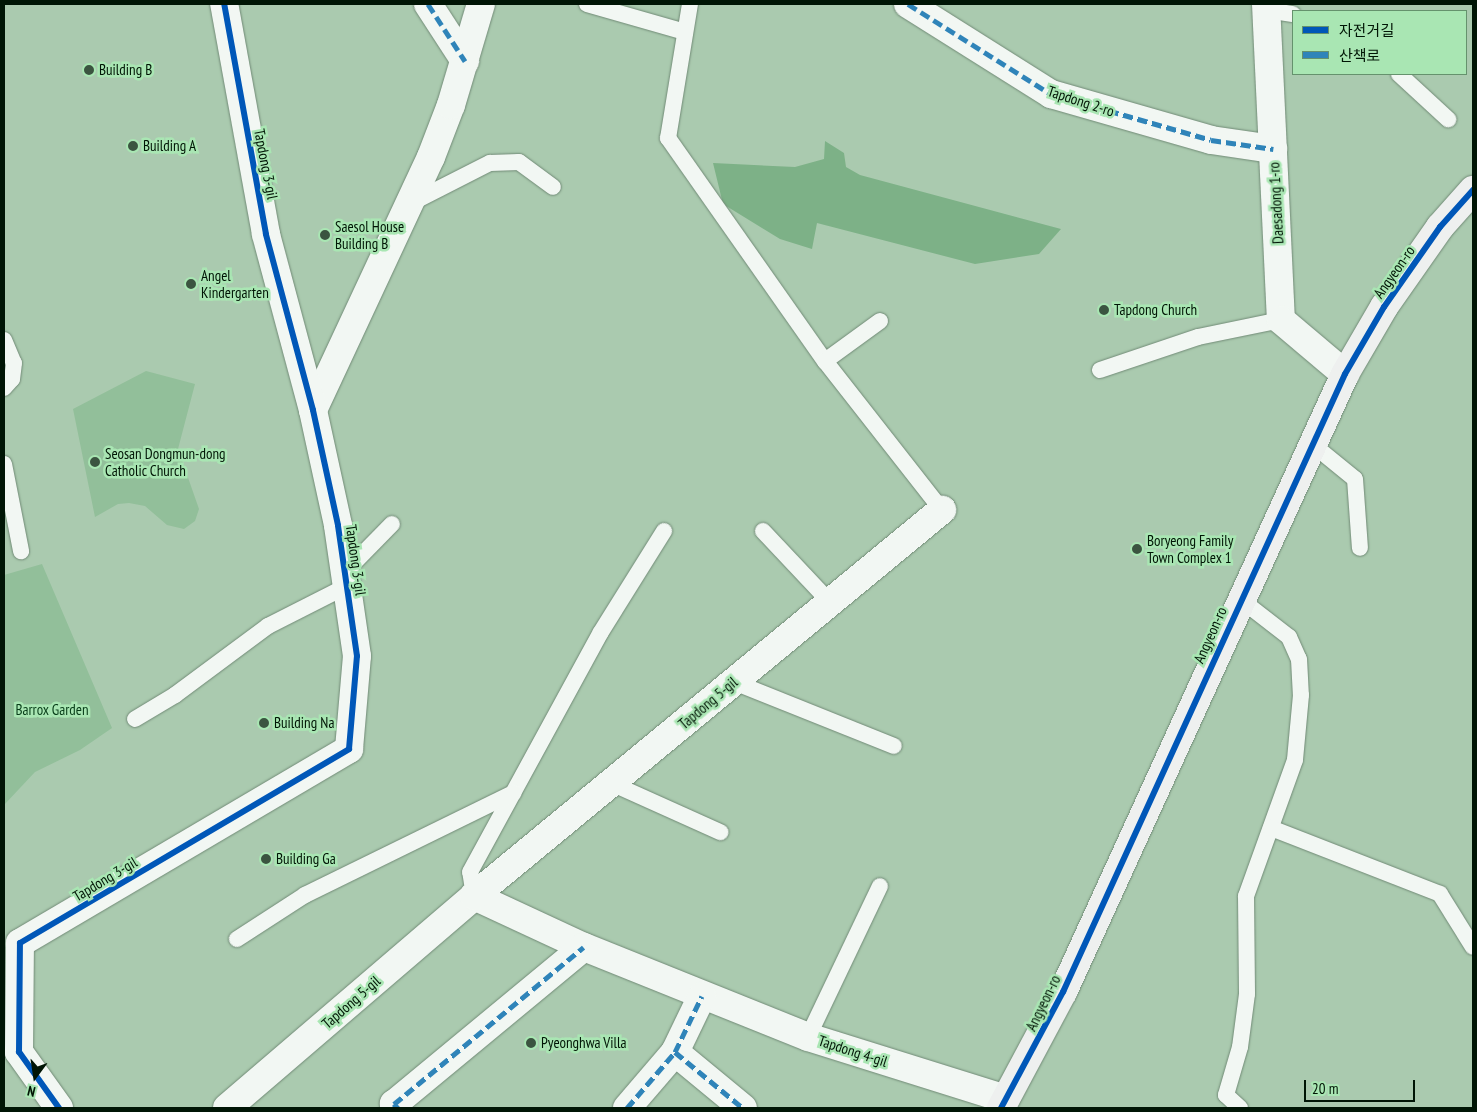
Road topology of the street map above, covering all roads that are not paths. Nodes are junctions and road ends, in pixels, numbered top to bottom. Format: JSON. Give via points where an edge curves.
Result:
{"nodes":[{"id":1,"x":224,"y":4,"type":"edge"},
{"id":2,"x":428,"y":4,"type":"edge"},
{"id":3,"x":481,"y":4,"type":"edge"},
{"id":4,"x":587,"y":4,"type":"edge"},
{"id":5,"x":690,"y":4,"type":"edge"},
{"id":6,"x":908,"y":4,"type":"edge"},
{"id":7,"x":1266,"y":7,"type":"edge"},
{"id":8,"x":1292,"y":14,"type":"edge"},
{"id":9,"x":685,"y":32,"type":"junction"},
{"id":10,"x":465,"y":61,"type":"junction"},
{"id":11,"x":1400,"y":75,"type":"edge"},
{"id":12,"x":1448,"y":119,"type":"dead end"},
{"id":13,"x":1273,"y":149,"type":"junction"},
{"id":14,"x":554,"y":187,"type":"dead end"},
{"id":15,"x":1473,"y":190,"type":"edge"},
{"id":16,"x":409,"y":204,"type":"junction"},
{"id":17,"x":1281,"y":320,"type":"junction"},
{"id":18,"x":880,"y":321,"type":"dead end"},
{"id":19,"x":4,"y":340,"type":"edge"},
{"id":20,"x":826,"y":361,"type":"junction"},
{"id":21,"x":1100,"y":370,"type":"dead end"},
{"id":22,"x":1345,"y":374,"type":"junction"},
{"id":23,"x":4,"y":388,"type":"edge"},
{"id":24,"x":313,"y":410,"type":"junction"},
{"id":25,"x":1312,"y":444,"type":"junction"},
{"id":26,"x":4,"y":464,"type":"edge"},
{"id":27,"x":942,"y":510,"type":"joint"},
{"id":28,"x":392,"y":524,"type":"dead end"},
{"id":29,"x":664,"y":531,"type":"dead end"},
{"id":30,"x":763,"y":531,"type":"dead end"},
{"id":31,"x":1360,"y":548,"type":"dead end"},
{"id":32,"x":21,"y":551,"type":"dead end"},
{"id":33,"x":346,"y":579,"type":"junction"},
{"id":34,"x":1240,"y":599,"type":"junction"},
{"id":35,"x":830,"y":602,"type":"junction"},
{"id":36,"x":734,"y":682,"type":"junction"},
{"id":37,"x":135,"y":719,"type":"dead end"},
{"id":38,"x":894,"y":746,"type":"dead end"},
{"id":39,"x":611,"y":783,"type":"junction"},
{"id":40,"x":513,"y":793,"type":"junction"},
{"id":41,"x":1271,"y":828,"type":"junction"},
{"id":42,"x":720,"y":832,"type":"dead end"},
{"id":43,"x":880,"y":886,"type":"dead end"},
{"id":44,"x":474,"y":896,"type":"junction"},
{"id":45,"x":237,"y":939,"type":"dead end"},
{"id":46,"x":12,"y":946,"type":"edge"},
{"id":47,"x":584,"y":947,"type":"junction"},
{"id":48,"x":1473,"y":947,"type":"edge"},
{"id":49,"x":702,"y":996,"type":"junction"},
{"id":50,"x":808,"y":1037,"type":"junction"},
{"id":51,"x":675,"y":1052,"type":"junction"},
{"id":52,"x":1003,"y":1104,"type":"edge"},
{"id":53,"x":59,"y":1108,"type":"edge"},
{"id":54,"x":227,"y":1108,"type":"edge"},
{"id":55,"x":398,"y":1108,"type":"edge"},
{"id":56,"x":627,"y":1108,"type":"edge"},
{"id":57,"x":743,"y":1108,"type":"edge"},
{"id":58,"x":1240,"y":1108,"type":"edge"}],
"edges":[{"from":1,"to":24,"type":"street","name":"Tapdong 3-gil","via":[[266,234]]},
{"from":2,"to":10,"type":"street"},
{"from":3,"to":10,"type":"street"},
{"from":4,"to":9,"type":"lane"},
{"from":5,"to":9,"type":"lane"},
{"from":6,"to":13,"type":"street","name":"Tapdong 2-ro","via":[[1051,94],[1211,140]]},
{"from":7,"to":8,"type":"lane"},
{"from":7,"to":13,"type":"street","name":"Daesadong 1-ro"},
{"from":9,"to":20,"type":"lane","via":[[668,138]]},
{"from":10,"to":16,"type":"street","via":[[431,157]]},
{"from":11,"to":12,"type":"lane"},
{"from":13,"to":17,"type":"street","name":"Daesadong 1-ro"},
{"from":14,"to":16,"type":"lane","via":[[519,162],[490,162]]},
{"from":15,"to":22,"type":"street","name":"Angyeon-ro","via":[[1440,227],[1384,307]]},
{"from":16,"to":24,"type":"street"},
{"from":17,"to":21,"type":"lane","via":[[1198,337]]},
{"from":17,"to":22,"type":"street"},
{"from":18,"to":20,"type":"lane"},
{"from":19,"to":23,"type":"lane","via":[[14,363],[12,380]]},
{"from":20,"to":27,"type":"lane"},
{"from":22,"to":25,"type":"street","name":"Angyeon-ro"},
{"from":24,"to":33,"type":"street","name":"Tapdong 3-gil"},
{"from":25,"to":31,"type":"lane","via":[[1355,479]]},
{"from":25,"to":34,"type":"street","name":"Angyeon-ro"},
{"from":26,"to":32,"type":"lane"},
{"from":27,"to":35,"type":"street","name":"Tapdong 5-gil"},
{"from":28,"to":33,"type":"lane"},
{"from":29,"to":40,"type":"lane","via":[[601,632]]},
{"from":30,"to":35,"type":"lane"},
{"from":33,"to":37,"type":"lane","via":[[268,626],[175,695]]},
{"from":33,"to":46,"type":"street","name":"Tapdong 3-gil","via":[[357,656],[349,749]]},
{"from":34,"to":41,"type":"lane","name":"Angyeon-ro","via":[[1280,627],[1299,658],[1298,746]]},
{"from":34,"to":52,"type":"street","name":"Angyeon-ro","via":[[1063,992]]},
{"from":35,"to":36,"type":"street","name":"Tapdong 5-gil"},
{"from":36,"to":38,"type":"lane"},
{"from":36,"to":39,"type":"street","name":"Tapdong 5-gil"},
{"from":39,"to":42,"type":"lane"},
{"from":39,"to":44,"type":"street","name":"Tapdong 5-gil"},
{"from":40,"to":44,"type":"lane","via":[[470,872]]},
{"from":40,"to":45,"type":"lane","via":[[306,895]]},
{"from":41,"to":48,"type":"lane","via":[[1440,894]]},
{"from":41,"to":58,"type":"lane","name":"Angyeon-ro","via":[[1246,896],[1247,994],[1240,1047],[1226,1095]]},
{"from":43,"to":50,"type":"lane"},
{"from":44,"to":47,"type":"street","name":"Tapdong 4-gil"},
{"from":44,"to":54,"type":"street","name":"Tapdong 5-gil"},
{"from":46,"to":53,"type":"street","via":[[19,1052]]},
{"from":47,"to":49,"type":"street","name":"Tapdong 4-gil"},
{"from":47,"to":55,"type":"street","via":[[394,1104]]},
{"from":49,"to":50,"type":"street","name":"Tapdong 4-gil"},
{"from":49,"to":51,"type":"street"},
{"from":50,"to":52,"type":"street","name":"Tapdong 4-gil"},
{"from":51,"to":56,"type":"street"},
{"from":51,"to":57,"type":"street"}]}
